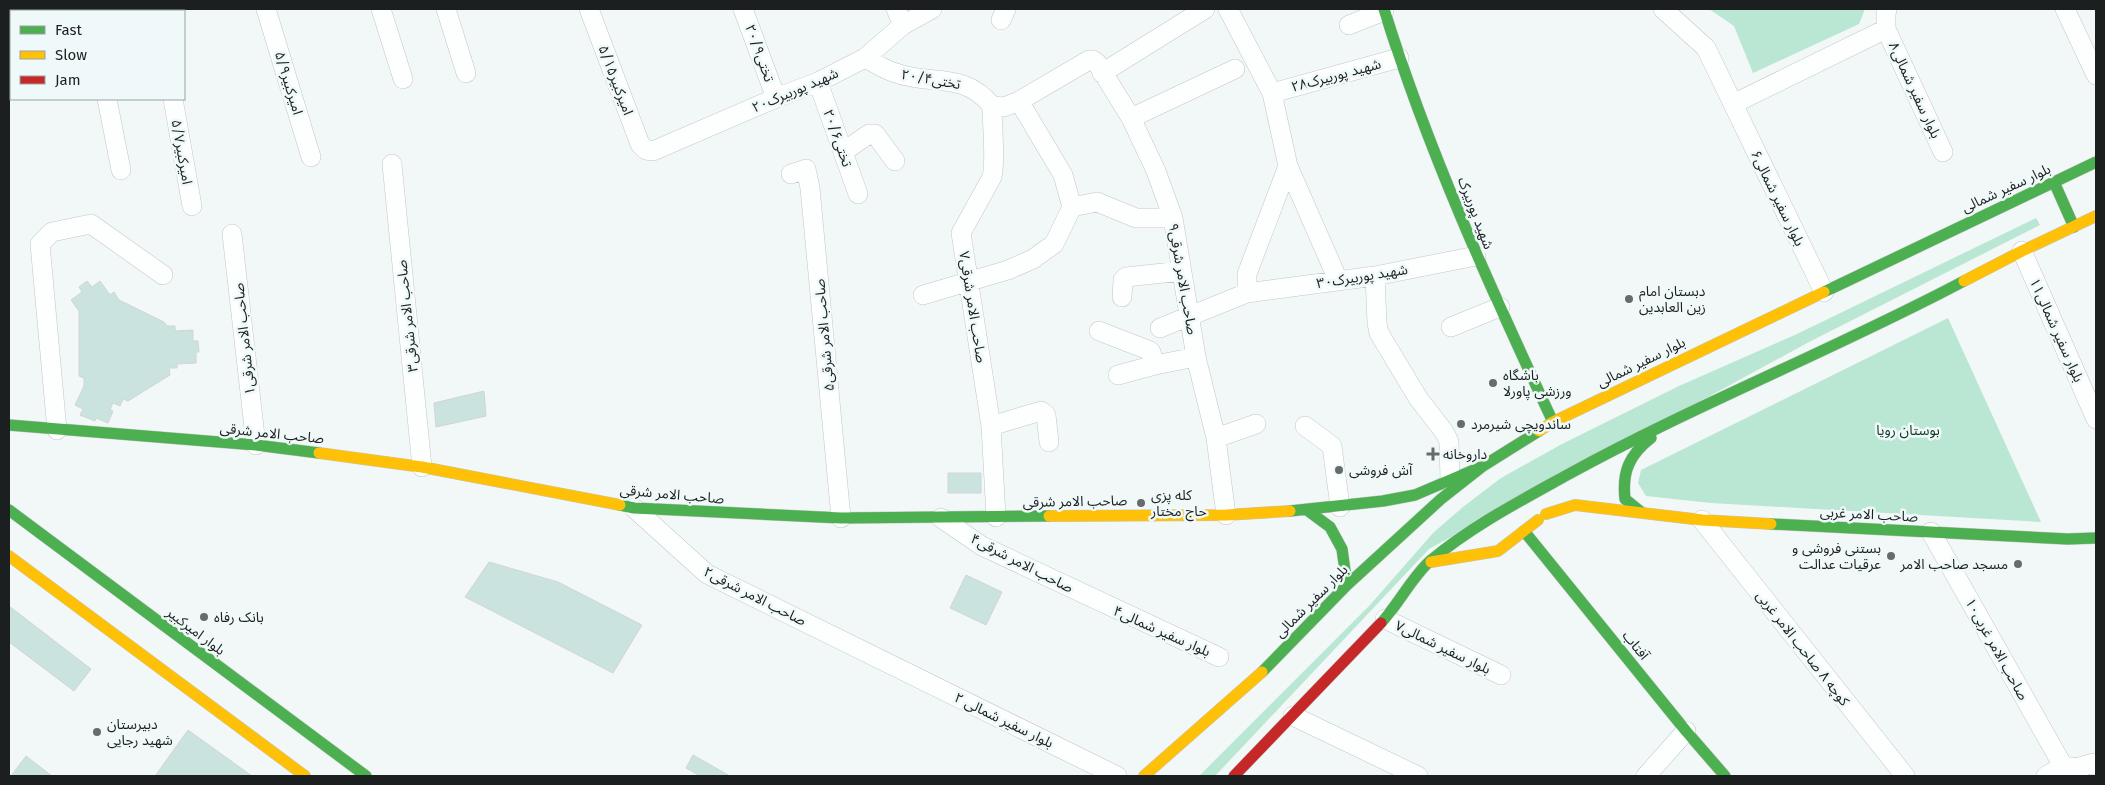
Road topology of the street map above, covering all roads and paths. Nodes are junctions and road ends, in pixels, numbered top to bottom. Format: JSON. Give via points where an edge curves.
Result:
{"nodes":[{"id":1,"x":266,"y":9,"type":"edge"},
{"id":2,"x":381,"y":9,"type":"edge"},
{"id":3,"x":446,"y":9,"type":"edge"},
{"id":4,"x":589,"y":9,"type":"edge"},
{"id":5,"x":744,"y":9,"type":"edge"},
{"id":6,"x":932,"y":9,"type":"edge"},
{"id":7,"x":1205,"y":9,"type":"edge"},
{"id":8,"x":1228,"y":9,"type":"edge"},
{"id":9,"x":1887,"y":9,"type":"edge"},
{"id":10,"x":2066,"y":9,"type":"edge"},
{"id":11,"x":1671,"y":11,"type":"edge"},
{"id":12,"x":1388,"y":12,"type":"edge"},
{"id":13,"x":899,"y":17,"type":"edge"},
{"id":14,"x":1349,"y":25,"type":"dead end"},
{"id":15,"x":1886,"y":29,"type":"junction"},
{"id":16,"x":865,"y":58,"type":"junction"},
{"id":17,"x":1399,"y":58,"type":"junction"},
{"id":18,"x":1098,"y":66,"type":"junction"},
{"id":19,"x":1235,"y":69,"type":"dead end"},
{"id":20,"x":466,"y":73,"type":"dead end"},
{"id":21,"x":2096,"y":75,"type":"edge"},
{"id":22,"x":403,"y":79,"type":"dead end"},
{"id":23,"x":818,"y":82,"type":"junction"},
{"id":24,"x":1272,"y":93,"type":"junction"},
{"id":25,"x":776,"y":98,"type":"junction"},
{"id":26,"x":107,"y":100,"type":"edge"},
{"id":27,"x":172,"y":100,"type":"edge"},
{"id":28,"x":1019,"y":101,"type":"junction"},
{"id":29,"x":1733,"y":104,"type":"junction"},
{"id":30,"x":992,"y":106,"type":"junction"},
{"id":31,"x":1131,"y":118,"type":"junction"},
{"id":32,"x":646,"y":150,"type":"joint"},
{"id":33,"x":843,"y":152,"type":"junction"},
{"id":34,"x":1943,"y":152,"type":"dead end"},
{"id":35,"x":311,"y":157,"type":"dead end"},
{"id":36,"x":896,"y":161,"type":"dead end"},
{"id":37,"x":2096,"y":162,"type":"edge"},
{"id":38,"x":392,"y":164,"type":"dead end"},
{"id":39,"x":1288,"y":166,"type":"junction"},
{"id":40,"x":121,"y":170,"type":"dead end"},
{"id":41,"x":791,"y":174,"type":"dead end"},
{"id":42,"x":2054,"y":182,"type":"junction"},
{"id":43,"x":858,"y":194,"type":"dead end"},
{"id":44,"x":192,"y":206,"type":"dead end"},
{"id":45,"x":1072,"y":207,"type":"junction"},
{"id":46,"x":2096,"y":216,"type":"edge"},
{"id":47,"x":1173,"y":218,"type":"junction"},
{"id":48,"x":2074,"y":227,"type":"junction"},
{"id":49,"x":232,"y":234,"type":"dead end"},
{"id":50,"x":2022,"y":251,"type":"junction"},
{"id":51,"x":1476,"y":256,"type":"junction"},
{"id":52,"x":1182,"y":271,"type":"junction"},
{"id":53,"x":163,"y":275,"type":"dead end"},
{"id":54,"x":1375,"y":276,"type":"junction"},
{"id":55,"x":969,"y":280,"type":"junction"},
{"id":56,"x":1338,"y":280,"type":"junction"},
{"id":57,"x":1824,"y":292,"type":"junction"},
{"id":58,"x":1247,"y":293,"type":"junction"},
{"id":59,"x":923,"y":295,"type":"dead end"},
{"id":60,"x":1122,"y":298,"type":"dead end"},
{"id":61,"x":1500,"y":307,"type":"junction"},
{"id":62,"x":1190,"y":316,"type":"junction"},
{"id":63,"x":1451,"y":327,"type":"dead end"},
{"id":64,"x":1160,"y":328,"type":"dead end"},
{"id":65,"x":1099,"y":331,"type":"dead end"},
{"id":66,"x":1196,"y":357,"type":"junction"},
{"id":67,"x":1155,"y":365,"type":"junction"},
{"id":68,"x":1118,"y":375,"type":"dead end"},
{"id":69,"x":2095,"y":412,"type":"edge"},
{"id":70,"x":1681,"y":416,"type":"junction"},
{"id":71,"x":1553,"y":422,"type":"junction"},
{"id":72,"x":1256,"y":424,"type":"dead end"},
{"id":73,"x":9,"y":425,"type":"edge"},
{"id":74,"x":991,"y":426,"type":"junction"},
{"id":75,"x":1305,"y":426,"type":"dead end"},
{"id":76,"x":57,"y":430,"type":"junction"},
{"id":77,"x":1216,"y":438,"type":"junction"},
{"id":78,"x":1049,"y":442,"type":"dead end"},
{"id":79,"x":256,"y":445,"type":"junction"},
{"id":80,"x":1593,"y":460,"type":"junction"},
{"id":81,"x":1483,"y":466,"type":"junction"},
{"id":82,"x":422,"y":467,"type":"junction"},
{"id":83,"x":1450,"y":480,"type":"junction"},
{"id":84,"x":1577,"y":481,"type":"dead end"},
{"id":85,"x":1566,"y":495,"type":"dead end"},
{"id":86,"x":1340,"y":506,"type":"junction"},
{"id":87,"x":634,"y":508,"type":"junction"},
{"id":88,"x":9,"y":510,"type":"edge"},
{"id":89,"x":1307,"y":510,"type":"junction"},
{"id":90,"x":1641,"y":512,"type":"junction"},
{"id":91,"x":1546,"y":514,"type":"junction"},
{"id":92,"x":1226,"y":515,"type":"junction"},
{"id":93,"x":996,"y":517,"type":"junction"},
{"id":94,"x":842,"y":518,"type":"junction"},
{"id":95,"x":941,"y":518,"type":"junction"},
{"id":96,"x":1702,"y":520,"type":"junction"},
{"id":97,"x":1524,"y":531,"type":"junction"},
{"id":98,"x":1931,"y":532,"type":"junction"},
{"id":99,"x":2096,"y":538,"type":"edge"},
{"id":100,"x":9,"y":556,"type":"edge"},
{"id":101,"x":1428,"y":563,"type":"junction"},
{"id":102,"x":1347,"y":585,"type":"junction"},
{"id":103,"x":1105,"y":605,"type":"joint"},
{"id":104,"x":1385,"y":619,"type":"junction"},
{"id":105,"x":1219,"y":657,"type":"dead end"},
{"id":106,"x":890,"y":664,"type":"joint"},
{"id":107,"x":1501,"y":675,"type":"dead end"},
{"id":108,"x":1293,"y":716,"type":"junction"},
{"id":109,"x":1686,"y":731,"type":"junction"},
{"id":110,"x":2096,"y":765,"type":"edge"},
{"id":111,"x":2062,"y":766,"type":"junction"},
{"id":112,"x":305,"y":776,"type":"edge"},
{"id":113,"x":366,"y":776,"type":"edge"},
{"id":114,"x":1117,"y":776,"type":"edge"},
{"id":115,"x":1144,"y":776,"type":"edge"},
{"id":116,"x":1234,"y":776,"type":"edge"},
{"id":117,"x":1418,"y":776,"type":"edge"},
{"id":118,"x":1646,"y":776,"type":"edge"},
{"id":119,"x":1725,"y":776,"type":"edge"},
{"id":120,"x":1905,"y":776,"type":"edge"},
{"id":121,"x":2046,"y":776,"type":"edge"}],
"edges":[{"from":1,"to":35,"type":"street","name":"امیرکبیر۵/۹"},
{"from":2,"to":22,"type":"street"},
{"from":3,"to":20,"type":"street"},
{"from":4,"to":32,"type":"street","name":"امیرکبیر۵/۱۵","via":[[640,144]]},
{"from":5,"to":25,"type":"street","name":"تختی۲۰/۹"},
{"from":6,"to":13,"type":"street","name":"شهید پوربیرک۲۰"},
{"from":7,"to":18,"type":"street"},
{"from":8,"to":24,"type":"street"},
{"from":9,"to":15,"type":"street"},
{"from":10,"to":21,"type":"street"},
{"from":11,"to":29,"type":"street","name":"بلوار سفیر شمالی۶","via":[[1706,48]]},
{"from":12,"to":14,"type":"street"},
{"from":12,"to":17,"type":"main road","name":"شهید پوربیرک"},
{"from":13,"to":16,"type":"street","name":"شهید پوربیرک۲۰"},
{"from":15,"to":29,"type":"street"},
{"from":15,"to":34,"type":"street","name":"بلوار سفیر شمالی۸"},
{"from":16,"to":23,"type":"street","name":"شهید پوربیرک۲۰"},
{"from":16,"to":30,"type":"street","name":"تختی۲۰/۴","via":[[897,74],[965,84],[982,94]]},
{"from":17,"to":24,"type":"street","name":"شهید پوربیرک۲۸"},
{"from":17,"to":51,"type":"main road","name":"شهید پوربیرک"},
{"from":18,"to":28,"type":"street","via":[[1089,60]]},
{"from":18,"to":31,"type":"street","name":"صاحب الامر شرقی۹"},
{"from":19,"to":31,"type":"street"},
{"from":23,"to":25,"type":"street","name":"شهید پوربیرک۲۰"},
{"from":23,"to":33,"type":"street","name":"تختی۲۰/۶"},
{"from":24,"to":39,"type":"street"},
{"from":25,"to":32,"type":"street","name":"شهید پوربیرک۲۰","via":[[654,151]]},
{"from":26,"to":40,"type":"street"},
{"from":27,"to":44,"type":"street","name":"امیرکبیر۵/۷"},
{"from":28,"to":30,"type":"street","via":[[1004,107]]},
{"from":28,"to":45,"type":"street","via":[[1063,175]]},
{"from":29,"to":57,"type":"street","name":"بلوار سفیر شمالی۶"},
{"from":30,"to":55,"type":"street","name":"صاحب الامر شرقی۷","via":[[992,177],[961,233]]},
{"from":31,"to":47,"type":"street","name":"صاحب الامر شرقی۹","via":[[1156,171]]},
{"from":33,"to":36,"type":"street","via":[[872,133]]},
{"from":33,"to":43,"type":"street","name":"تختی۲۰/۶"},
{"from":37,"to":42,"type":"main road","name":"بلوار سفیر شمالی"},
{"from":38,"to":82,"type":"street","name":"صاحب الامر شرقی۳"},
{"from":39,"to":56,"type":"street"},
{"from":39,"to":58,"type":"street","via":[[1248,274]]},
{"from":41,"to":94,"type":"street","name":"صاحب الامر شرقی۵","via":[[806,169],[810,188]]},
{"from":42,"to":48,"type":"main road"},
{"from":42,"to":57,"type":"main road","name":"بلوار سفیر شمالی"},
{"from":45,"to":47,"type":"street","via":[[1097,202],[1136,218]]},
{"from":45,"to":55,"type":"street","via":[[1049,249],[1008,270]]},
{"from":46,"to":48,"type":"main road"},
{"from":47,"to":52,"type":"street","name":"صاحب الامر شرقی۹"},
{"from":48,"to":50,"type":"main road"},
{"from":49,"to":79,"type":"street","name":"صاحب الامر شرقی۱"},
{"from":50,"to":69,"type":"street","name":"بلوار سفیر شمالی۱۱"},
{"from":50,"to":70,"type":"main road","via":[[1946,291]]},
{"from":51,"to":54,"type":"street","name":"شهید پوربیرک۳۰"},
{"from":51,"to":61,"type":"main road","name":"شهید پوربیرک"},
{"from":52,"to":60,"type":"street","via":[[1126,277]]},
{"from":52,"to":62,"type":"street","name":"صاحب الامر شرقی۹"},
{"from":53,"to":76,"type":"street","via":[[91,224],[52,232],[40,244]]},
{"from":54,"to":56,"type":"street","name":"شهید پوربیرک۳۰"},
{"from":54,"to":83,"type":"street","via":[[1379,333],[1449,442]]},
{"from":55,"to":59,"type":"street"},
{"from":55,"to":74,"type":"street","name":"صاحب الامر شرقی۷"},
{"from":56,"to":58,"type":"street","name":"شهید پوربیرک۳۰"},
{"from":57,"to":71,"type":"main road","name":"بلوار سفیر شمالی"},
{"from":58,"to":62,"type":"street","name":"شهید پوربیرک۳۰"},
{"from":61,"to":63,"type":"street"},
{"from":61,"to":71,"type":"main road","name":"شهید پوربیرک"},
{"from":62,"to":64,"type":"street","name":"شهید پوربیرک۳۰"},
{"from":62,"to":66,"type":"street","name":"صاحب الامر شرقی۹"},
{"from":65,"to":67,"type":"street","via":[[1148,350]]},
{"from":66,"to":67,"type":"street"},
{"from":66,"to":77,"type":"street","name":"صاحب الامر شرقی۹"},
{"from":67,"to":68,"type":"street"},
{"from":70,"to":80,"type":"main road"},
{"from":70,"to":90,"type":"main road","via":[[1644,442],[1632,453],[1626,466],[1625,499]]},
{"from":71,"to":81,"type":"main road","name":"بلوار سفیر شمالی"},
{"from":72,"to":77,"type":"street"},
{"from":73,"to":76,"type":"main road","name":"صاحب الامر شرقی"},
{"from":74,"to":78,"type":"street","via":[[1041,411],[1046,415]]},
{"from":74,"to":93,"type":"street","name":"صاحب الامر شرقی۷"},
{"from":75,"to":86,"type":"street","via":[[1332,446]]},
{"from":76,"to":79,"type":"main road","name":"صاحب الامر شرقی"},
{"from":77,"to":92,"type":"street","name":"صاحب الامر شرقی۹"},
{"from":79,"to":82,"type":"main road","name":"صاحب الامر شرقی"},
{"from":80,"to":84,"type":"main road"},
{"from":80,"to":101,"type":"main road","via":[[1464,534]]},
{"from":81,"to":83,"type":"main road","name":"صاحب الامر شرقی"},
{"from":81,"to":102,"type":"main road","name":"بلوار سفیر شمالی","via":[[1441,499]]},
{"from":82,"to":87,"type":"main road","name":"صاحب الامر شرقی"},
{"from":83,"to":86,"type":"main road","name":"صاحب الامر شرقی","via":[[1415,495]]},
{"from":85,"to":91,"type":"main road"},
{"from":86,"to":89,"type":"main road","name":"صاحب الامر شرقی"},
{"from":87,"to":94,"type":"main road","name":"صاحب الامر شرقی"},
{"from":87,"to":106,"type":"street","name":"۲صاحب الامر شرقی","via":[[708,574]]},
{"from":88,"to":113,"type":"main road","name":"بلوار امیرکبیر","via":[[222,674]]},
{"from":89,"to":92,"type":"main road","name":"صاحب الامر شرقی"},
{"from":89,"to":102,"type":"main road","via":[[1330,527],[1342,548]]},
{"from":90,"to":91,"type":"main road","name":"صاحب الامر غربی","via":[[1575,505]]},
{"from":90,"to":96,"type":"main road","name":"صاحب الامر غربی"},
{"from":91,"to":97,"type":"main road"},
{"from":92,"to":93,"type":"main road","name":"صاحب الامر شرقی"},
{"from":93,"to":95,"type":"main road","name":"صاحب الامر شرقی"},
{"from":94,"to":95,"type":"main road","name":"صاحب الامر شرقی"},
{"from":95,"to":103,"type":"street","name":"صاحب الامر شرقی۴","via":[[982,546]]},
{"from":96,"to":98,"type":"main road","name":"صاحب الامر غربی"},
{"from":96,"to":120,"type":"street","name":"کوچه ۸ صاحب الامر غربی"},
{"from":97,"to":101,"type":"main road","via":[[1498,551]]},
{"from":97,"to":109,"type":"main road","name":"آفتاب"},
{"from":98,"to":99,"type":"main road","name":"صاحب الامر غربی"},
{"from":98,"to":111,"type":"street","name":"صاحب الامر غربی۱۰"},
{"from":100,"to":112,"type":"main road","via":[[206,696]]},
{"from":101,"to":104,"type":"main road"},
{"from":102,"to":115,"type":"main road","name":"بلوار سفیر شمالی","via":[[1260,674]]},
{"from":103,"to":105,"type":"street","name":"بلوار سفیر شمالی۴"},
{"from":104,"to":107,"type":"street","name":"بلوار سفیر شمالی۷"},
{"from":104,"to":108,"type":"main road"},
{"from":106,"to":114,"type":"street","name":"بلوار سفیر شمالی ۲"},
{"from":108,"to":116,"type":"main road"},
{"from":108,"to":117,"type":"street"},
{"from":109,"to":118,"type":"street"},
{"from":109,"to":119,"type":"main road","name":"آفتاب"},
{"from":110,"to":111,"type":"street"},
{"from":111,"to":121,"type":"street"}]}
